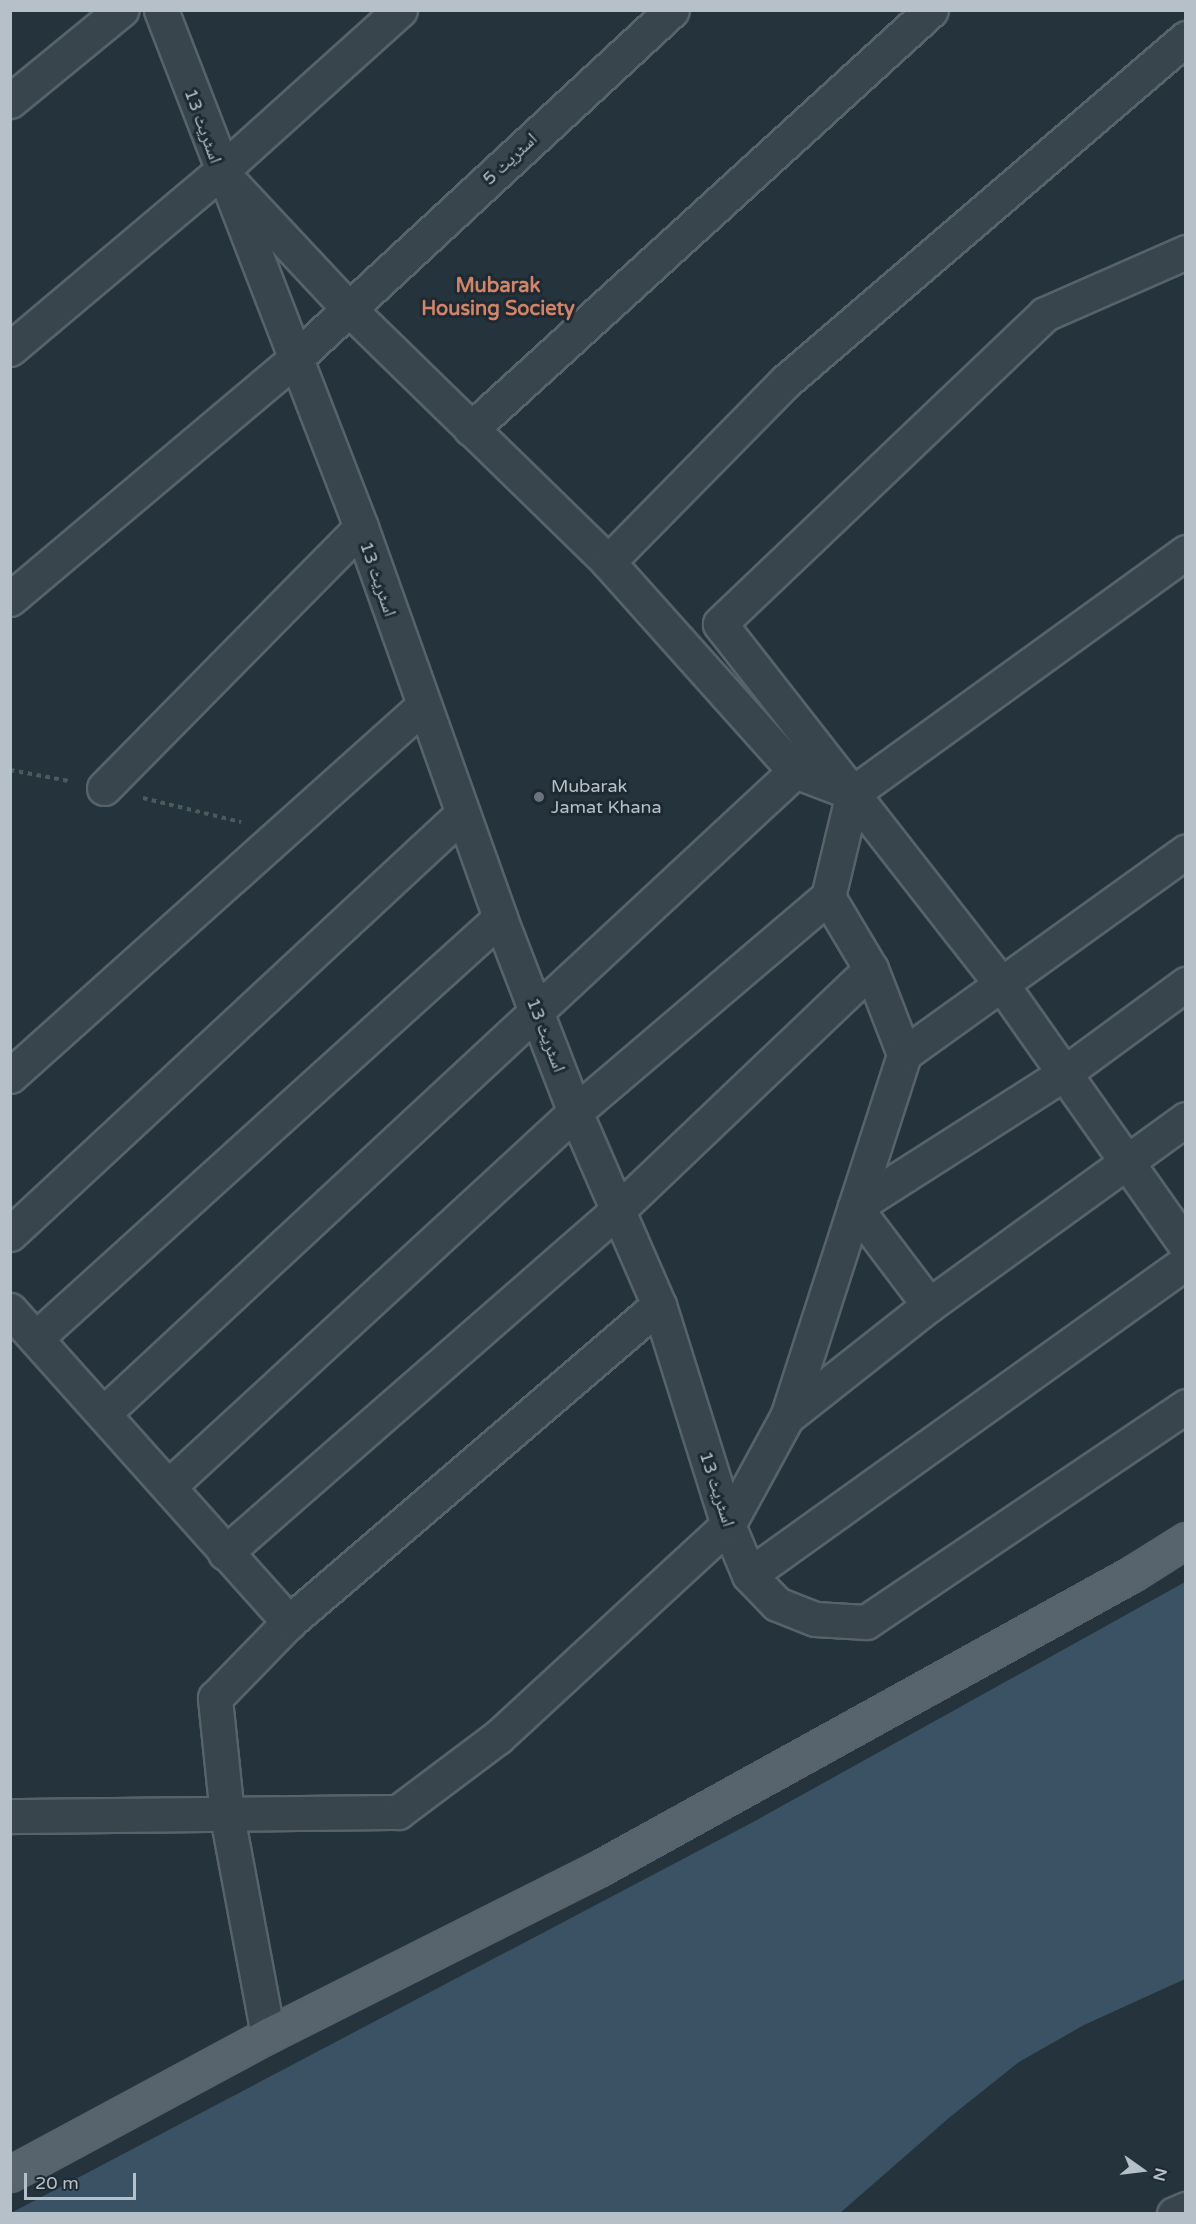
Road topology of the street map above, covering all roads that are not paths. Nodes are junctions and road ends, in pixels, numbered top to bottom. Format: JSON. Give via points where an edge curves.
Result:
{"nodes":[{"id":1,"x":121,"y":10,"type":"edge"},
{"id":2,"x":161,"y":10,"type":"edge"},
{"id":3,"x":400,"y":10,"type":"edge"},
{"id":4,"x":672,"y":10,"type":"edge"},
{"id":5,"x":931,"y":10,"type":"edge"},
{"id":6,"x":1185,"y":38,"type":"edge"},
{"id":7,"x":10,"y":101,"type":"edge"},
{"id":8,"x":220,"y":172,"type":"junction"},
{"id":9,"x":1185,"y":252,"type":"edge"},
{"id":10,"x":348,"y":308,"type":"junction"},
{"id":11,"x":10,"y":349,"type":"edge"},
{"id":12,"x":296,"y":358,"type":"junction"},
{"id":13,"x":471,"y":429,"type":"junction"},
{"id":14,"x":361,"y":527,"type":"junction"},
{"id":15,"x":1185,"y":552,"type":"edge"},
{"id":16,"x":608,"y":561,"type":"junction"},
{"id":17,"x":10,"y":599,"type":"edge"},
{"id":18,"x":424,"y":705,"type":"junction"},
{"id":19,"x":795,"y":771,"type":"junction"},
{"id":20,"x":104,"y":788,"type":"road end"},
{"id":21,"x":853,"y":793,"type":"junction"},
{"id":22,"x":464,"y":813,"type":"junction"},
{"id":23,"x":1185,"y":851,"type":"edge"},
{"id":24,"x":828,"y":897,"type":"junction"},
{"id":25,"x":500,"y":918,"type":"junction"},
{"id":26,"x":871,"y":969,"type":"junction"},
{"id":27,"x":1185,"y":984,"type":"edge"},
{"id":28,"x":1002,"y":985,"type":"junction"},
{"id":29,"x":537,"y":1012,"type":"junction"},
{"id":30,"x":904,"y":1054,"type":"junction"},
{"id":31,"x":1066,"y":1072,"type":"junction"},
{"id":32,"x":10,"y":1076,"type":"edge"},
{"id":33,"x":575,"y":1112,"type":"junction"},
{"id":34,"x":1185,"y":1119,"type":"edge"},
{"id":35,"x":1128,"y":1161,"type":"junction"},
{"id":36,"x":855,"y":1207,"type":"junction"},
{"id":37,"x":619,"y":1209,"type":"junction"},
{"id":38,"x":10,"y":1234,"type":"edge"},
{"id":39,"x":1185,"y":1246,"type":"edge"},
{"id":40,"x":1185,"y":1262,"type":"edge"},
{"id":41,"x":659,"y":1305,"type":"junction"},
{"id":42,"x":929,"y":1305,"type":"junction"},
{"id":43,"x":10,"y":1310,"type":"edge"},
{"id":44,"x":36,"y":1338,"type":"junction"},
{"id":45,"x":1185,"y":1406,"type":"edge"},
{"id":46,"x":104,"y":1413,"type":"junction"},
{"id":47,"x":787,"y":1417,"type":"junction"},
{"id":48,"x":169,"y":1486,"type":"junction"},
{"id":49,"x":728,"y":1526,"type":"junction"},
{"id":50,"x":1185,"y":1540,"type":"edge"},
{"id":51,"x":225,"y":1553,"type":"junction"},
{"id":52,"x":749,"y":1575,"type":"junction"},
{"id":53,"x":289,"y":1622,"type":"junction"},
{"id":54,"x":227,"y":1815,"type":"junction"},
{"id":55,"x":10,"y":1816,"type":"edge"},
{"id":56,"x":268,"y":2035,"type":"junction"},
{"id":57,"x":10,"y":2174,"type":"edge"},
{"id":58,"x":1185,"y":2209,"type":"edge"},
{"id":59,"x":1174,"y":2214,"type":"edge"}],
"edges":[{"from":1,"to":7,"type":"street"},
{"from":2,"to":8,"type":"street","name":"اسٹریٹ 13"},
{"from":3,"to":8,"type":"street"},
{"from":4,"to":10,"type":"street","name":"اسٹریٹ 5"},
{"from":5,"to":13,"type":"street"},
{"from":6,"to":16,"type":"street","via":[[786,381]]},
{"from":8,"to":10,"type":"street"},
{"from":8,"to":11,"type":"street"},
{"from":8,"to":12,"type":"street","name":"اسٹریٹ 13"},
{"from":9,"to":21,"type":"street","via":[[1045,314],[720,624]]},
{"from":10,"to":12,"type":"street","name":"اسٹریٹ 5"},
{"from":10,"to":13,"type":"street"},
{"from":12,"to":14,"type":"street","name":"اسٹریٹ 13"},
{"from":12,"to":17,"type":"street","name":"اسٹریٹ 5"},
{"from":13,"to":16,"type":"street"},
{"from":14,"to":18,"type":"street","name":"اسٹریٹ 13"},
{"from":14,"to":20,"type":"street"},
{"from":15,"to":21,"type":"street"},
{"from":16,"to":19,"type":"street"},
{"from":18,"to":22,"type":"street","name":"اسٹریٹ 13"},
{"from":18,"to":32,"type":"street","via":[[286,833]]},
{"from":19,"to":21,"type":"street"},
{"from":19,"to":29,"type":"street"},
{"from":21,"to":24,"type":"street"},
{"from":21,"to":28,"type":"street"},
{"from":22,"to":25,"type":"street","name":"اسٹریٹ 13"},
{"from":22,"to":38,"type":"street"},
{"from":23,"to":28,"type":"street"},
{"from":24,"to":26,"type":"street"},
{"from":24,"to":33,"type":"street"},
{"from":25,"to":29,"type":"street","name":"اسٹریٹ 13"},
{"from":25,"to":44,"type":"street"},
{"from":26,"to":30,"type":"street"},
{"from":26,"to":37,"type":"street"},
{"from":27,"to":31,"type":"street"},
{"from":28,"to":30,"type":"street"},
{"from":28,"to":31,"type":"street"},
{"from":29,"to":33,"type":"street","name":"اسٹریٹ 13"},
{"from":29,"to":46,"type":"street"},
{"from":30,"to":36,"type":"street"},
{"from":31,"to":35,"type":"street"},
{"from":31,"to":36,"type":"street"},
{"from":33,"to":37,"type":"street","name":"اسٹریٹ 13"},
{"from":33,"to":48,"type":"street"},
{"from":34,"to":35,"type":"street"},
{"from":35,"to":39,"type":"street"},
{"from":35,"to":42,"type":"street"},
{"from":36,"to":42,"type":"street"},
{"from":36,"to":47,"type":"street"},
{"from":37,"to":41,"type":"street","name":"اسٹریٹ 13"},
{"from":37,"to":51,"type":"street"},
{"from":40,"to":52,"type":"street"},
{"from":41,"to":49,"type":"street","name":"اسٹریٹ 13"},
{"from":41,"to":53,"type":"street"},
{"from":42,"to":47,"type":"street"},
{"from":43,"to":44,"type":"street"},
{"from":44,"to":46,"type":"street"},
{"from":45,"to":52,"type":"street","name":"اسٹریٹ 13","via":[[866,1622],[815,1619],[777,1604]]},
{"from":46,"to":48,"type":"street"},
{"from":47,"to":49,"type":"street"},
{"from":48,"to":51,"type":"street"},
{"from":49,"to":52,"type":"street","name":"اسٹریٹ 13"},
{"from":49,"to":54,"type":"street","via":[[498,1737],[398,1812]]},
{"from":50,"to":56,"type":"main road","via":[[1132,1574],[600,1868]]},
{"from":51,"to":53,"type":"street"},
{"from":53,"to":54,"type":"street","via":[[215,1698]]},
{"from":54,"to":55,"type":"street"},
{"from":54,"to":56,"type":"street"},
{"from":56,"to":57,"type":"main road"},
{"from":58,"to":59,"type":"street"}]}
